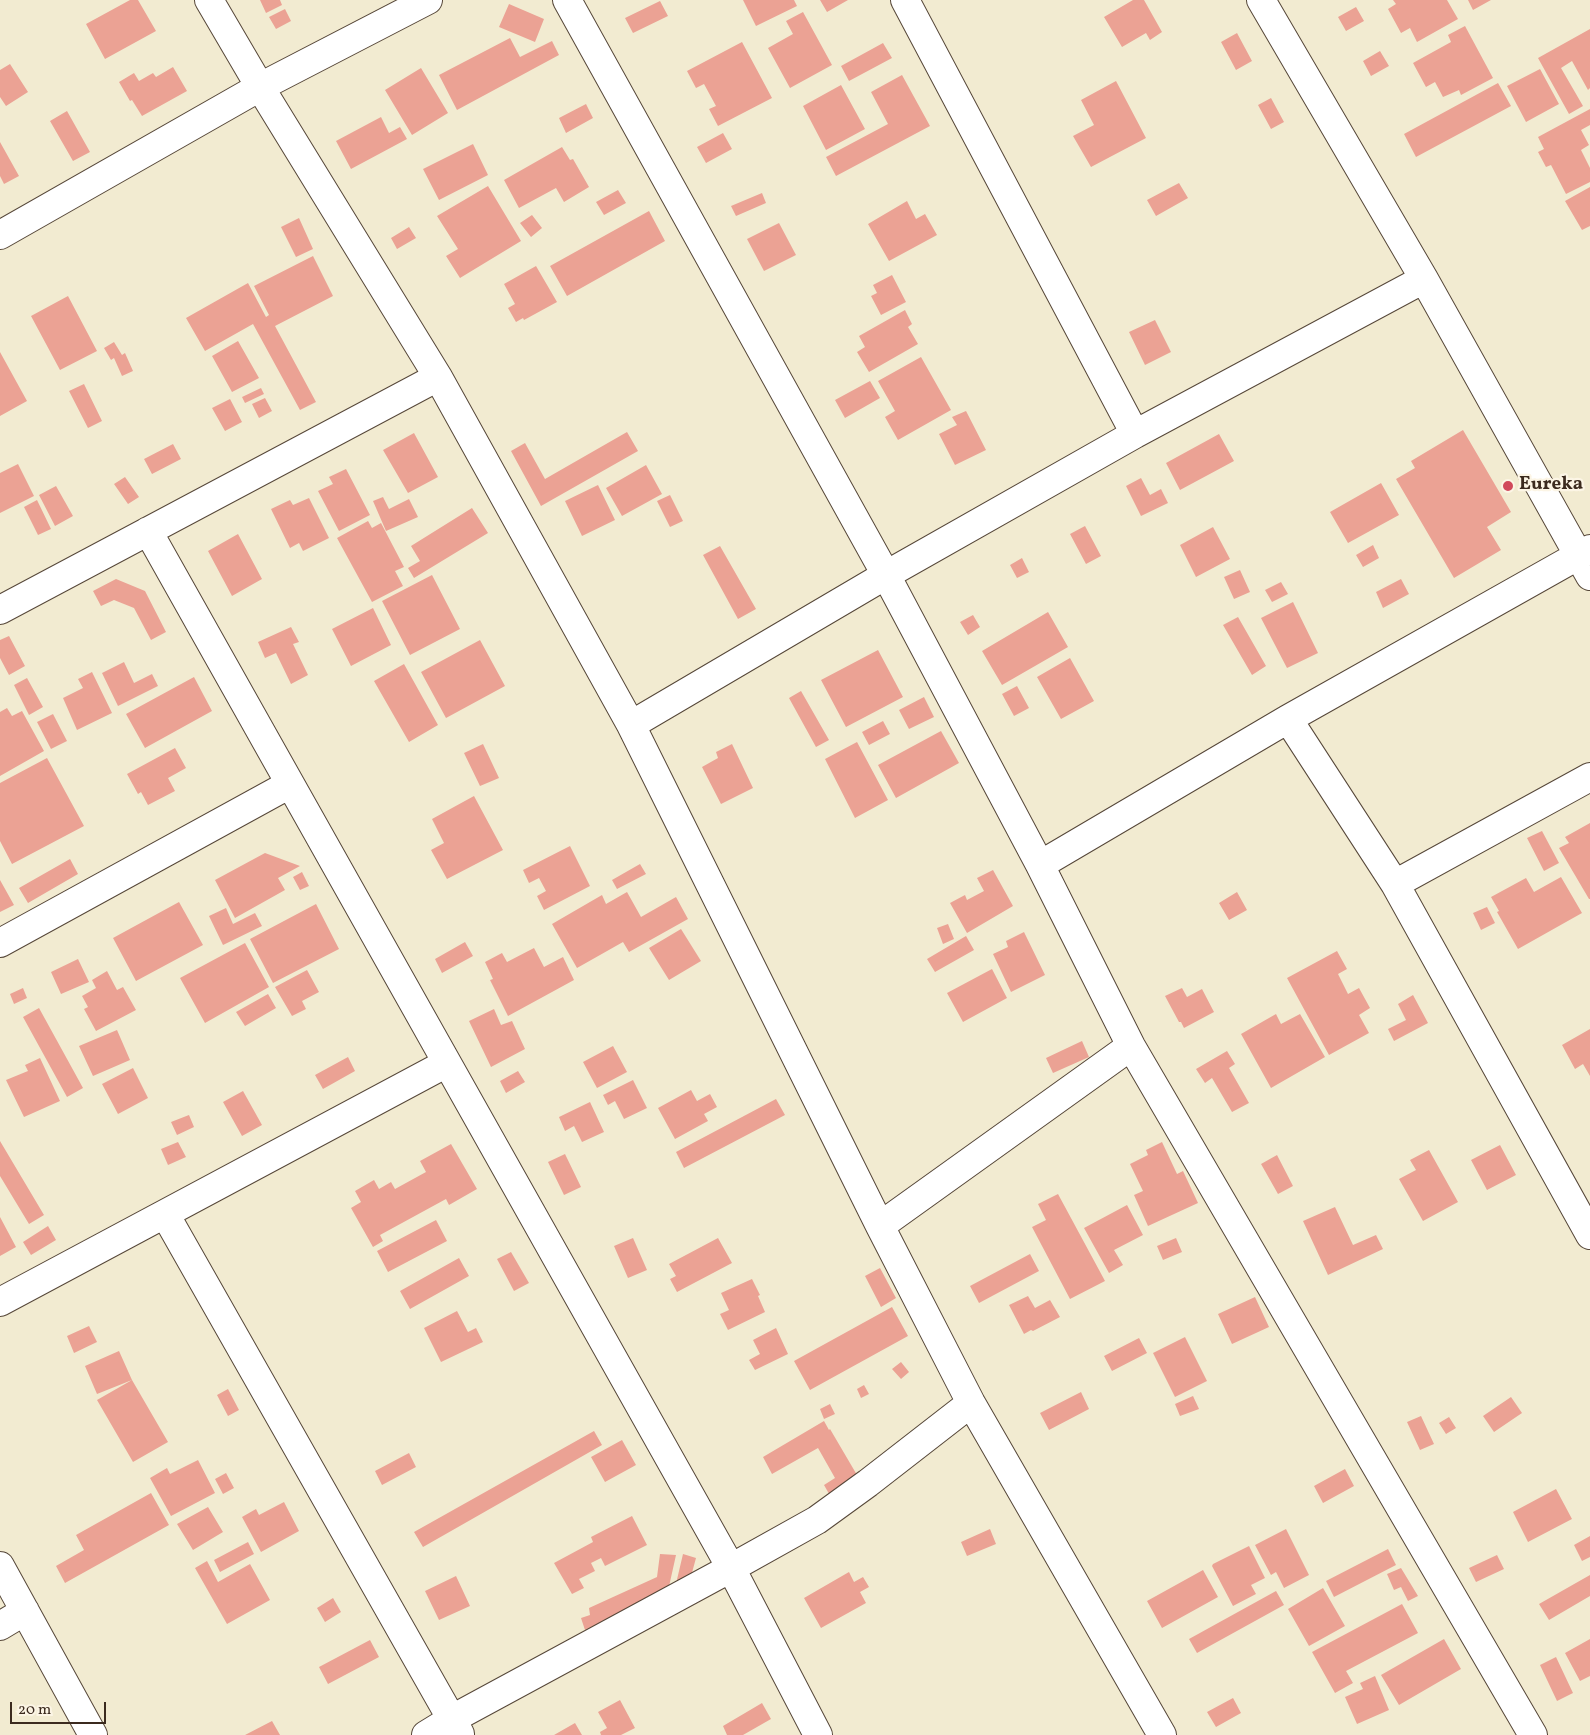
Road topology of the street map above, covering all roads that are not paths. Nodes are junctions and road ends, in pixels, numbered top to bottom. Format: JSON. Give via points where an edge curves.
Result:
{"nodes":[{"id":1,"x":209,"y":0,"type":"edge"},
{"id":2,"x":428,"y":0,"type":"edge"},
{"id":3,"x":567,"y":0,"type":"edge"},
{"id":4,"x":905,"y":0,"type":"edge"},
{"id":5,"x":1262,"y":0,"type":"edge"},
{"id":6,"x":260,"y":87,"type":"junction"},
{"id":7,"x":0,"y":235,"type":"edge"},
{"id":8,"x":1424,"y":279,"type":"junction"},
{"id":9,"x":438,"y":377,"type":"junction"},
{"id":10,"x":1135,"y":434,"type":"junction"},
{"id":11,"x":148,"y":531,"type":"junction"},
{"id":12,"x":1586,"y":560,"type":"edge"},
{"id":13,"x":886,"y":575,"type":"junction"},
{"id":14,"x":0,"y":610,"type":"edge"},
{"id":15,"x":1288,"y":719,"type":"junction"},
{"id":16,"x":631,"y":725,"type":"junction"},
{"id":17,"x":1590,"y":777,"type":"edge"},
{"id":18,"x":290,"y":784,"type":"junction"},
{"id":19,"x":1040,"y":865,"type":"junction"},
{"id":20,"x":1395,"y":884,"type":"junction"},
{"id":21,"x":0,"y":943,"type":"edge"},
{"id":22,"x":1131,"y":1046,"type":"junction"},
{"id":23,"x":447,"y":1063,"type":"junction"},
{"id":24,"x":165,"y":1214,"type":"junction"},
{"id":25,"x":880,"y":1226,"type":"junction"},
{"id":26,"x":1590,"y":1235,"type":"edge"},
{"id":27,"x":0,"y":1302,"type":"edge"},
{"id":28,"x":972,"y":1403,"type":"junction"},
{"id":29,"x":0,"y":1566,"type":"edge"},
{"id":30,"x":730,"y":1568,"type":"junction"},
{"id":31,"x":25,"y":1611,"type":"junction"},
{"id":32,"x":0,"y":1626,"type":"edge"},
{"id":33,"x":456,"y":1727,"type":"edge"},
{"id":34,"x":93,"y":1735,"type":"edge"},
{"id":35,"x":426,"y":1735,"type":"edge"},
{"id":36,"x":818,"y":1735,"type":"edge"},
{"id":37,"x":1162,"y":1735,"type":"edge"},
{"id":38,"x":1532,"y":1735,"type":"edge"}],
"edges":[{"from":1,"to":6,"type":"street"},
{"from":2,"to":6,"type":"street"},
{"from":3,"to":13,"type":"street"},
{"from":4,"to":10,"type":"street"},
{"from":5,"to":8,"type":"street"},
{"from":6,"to":7,"type":"street"},
{"from":6,"to":9,"type":"street"},
{"from":8,"to":10,"type":"street"},
{"from":8,"to":12,"type":"street"},
{"from":9,"to":11,"type":"street"},
{"from":9,"to":16,"type":"street"},
{"from":10,"to":13,"type":"street"},
{"from":11,"to":14,"type":"street"},
{"from":11,"to":18,"type":"street"},
{"from":12,"to":15,"type":"street"},
{"from":13,"to":16,"type":"street"},
{"from":13,"to":19,"type":"street"},
{"from":15,"to":19,"type":"street"},
{"from":15,"to":20,"type":"street"},
{"from":16,"to":25,"type":"street"},
{"from":17,"to":20,"type":"street"},
{"from":18,"to":21,"type":"street"},
{"from":18,"to":23,"type":"street"},
{"from":19,"to":22,"type":"street"},
{"from":20,"to":26,"type":"street"},
{"from":22,"to":25,"type":"street"},
{"from":22,"to":38,"type":"street"},
{"from":23,"to":24,"type":"street"},
{"from":23,"to":30,"type":"street"},
{"from":24,"to":27,"type":"street"},
{"from":24,"to":33,"type":"street"},
{"from":25,"to":28,"type":"street"},
{"from":28,"to":30,"type":"street","via":[[817,1520]]},
{"from":28,"to":37,"type":"street"},
{"from":29,"to":31,"type":"street"},
{"from":30,"to":33,"type":"street"},
{"from":30,"to":36,"type":"street"},
{"from":31,"to":32,"type":"street"},
{"from":31,"to":34,"type":"street"},
{"from":33,"to":35,"type":"street"}]}
